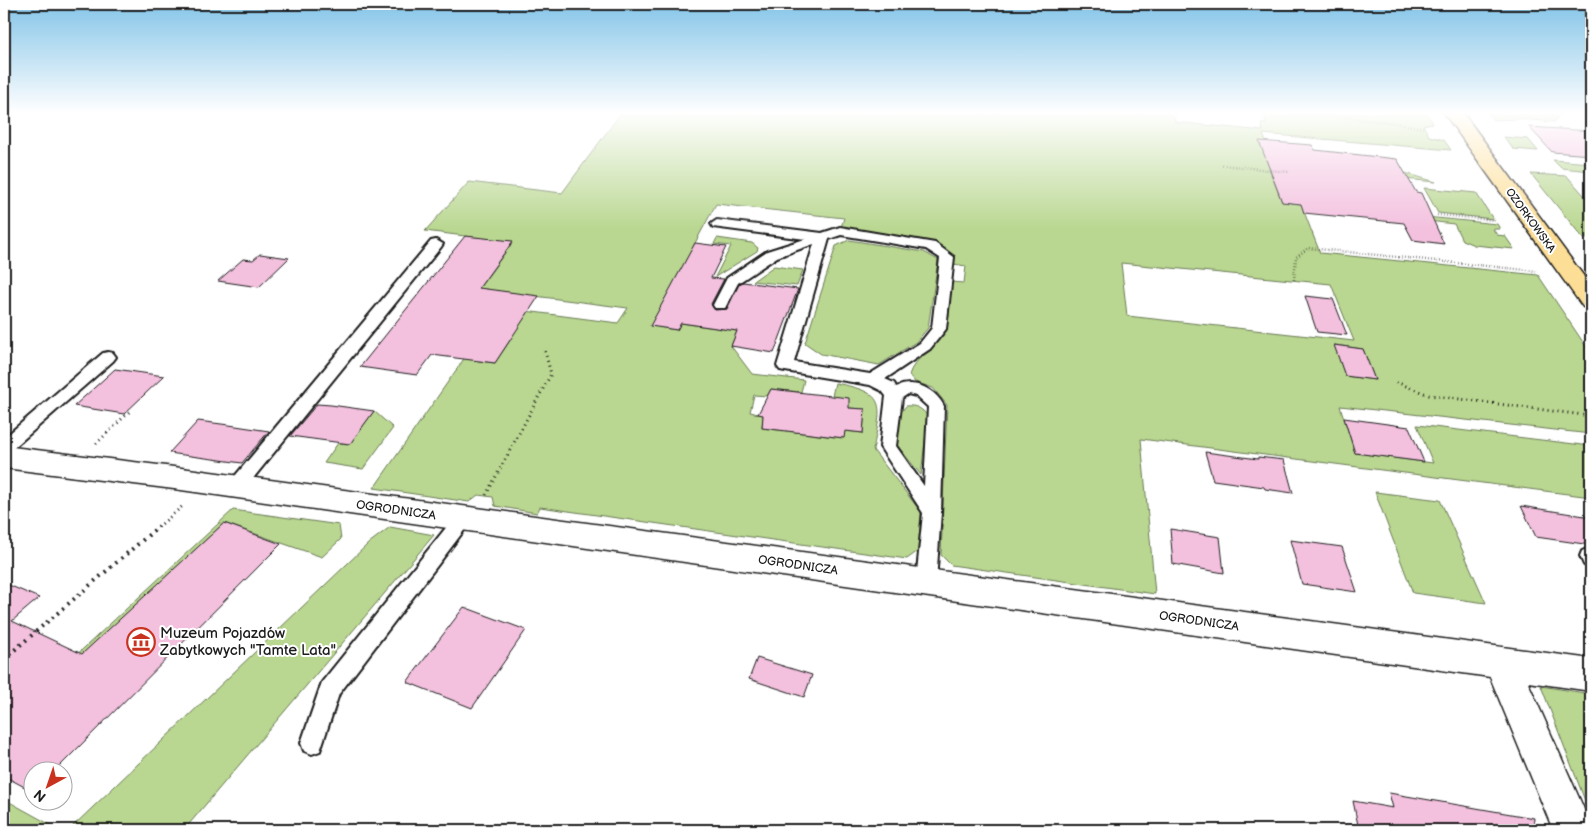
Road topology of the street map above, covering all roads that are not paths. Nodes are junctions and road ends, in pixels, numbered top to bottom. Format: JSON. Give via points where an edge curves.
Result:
{"nodes":[{"id":1,"x":1481,"y":152,"type":"edge"},
{"id":2,"x":717,"y":224,"type":"dead end"},
{"id":3,"x":823,"y":237,"type":"junction"},
{"id":4,"x":436,"y":244,"type":"dead end"},
{"id":5,"x":1591,"y":302,"type":"edge"},
{"id":6,"x":720,"y":305,"type":"dead end"},
{"id":7,"x":108,"y":357,"type":"dead end"},
{"id":8,"x":874,"y":380,"type":"junction"},
{"id":9,"x":894,"y":396,"type":"junction"},
{"id":10,"x":4,"y":447,"type":"edge"},
{"id":11,"x":4,"y":457,"type":"edge"},
{"id":12,"x":222,"y":485,"type":"junction"},
{"id":13,"x":932,"y":512,"type":"junction"},
{"id":14,"x":467,"y":520,"type":"junction"},
{"id":15,"x":926,"y":582,"type":"junction"},
{"id":16,"x":1502,"y":663,"type":"junction"},
{"id":17,"x":1591,"y":675,"type":"edge"},
{"id":18,"x":312,"y":743,"type":"dead end"},
{"id":19,"x":1573,"y":830,"type":"edge"}],
"edges":[{"from":1,"to":5,"type":"main road","name":"OZORKOWSKA"},
{"from":2,"to":3,"type":"lane"},
{"from":3,"to":6,"type":"lane","via":[[772,254],[732,281]]},
{"from":3,"to":8,"type":"lane","via":[[785,366]]},
{"from":3,"to":8,"type":"lane","via":[[840,230],[930,246],[947,257],[939,329],[925,346]]},
{"from":4,"to":12,"type":"lane"},
{"from":7,"to":10,"type":"lane"},
{"from":8,"to":9,"type":"lane","via":[[888,387]]},
{"from":9,"to":13,"type":"lane","via":[[888,447]]},
{"from":9,"to":13,"type":"lane","via":[[912,389],[925,393],[936,406]]},
{"from":11,"to":12,"type":"street","name":"OGRODNICZA"},
{"from":12,"to":14,"type":"street","name":"OGRODNICZA"},
{"from":13,"to":15,"type":"lane"},
{"from":14,"to":15,"type":"street","name":"OGRODNICZA"},
{"from":14,"to":18,"type":"lane","via":[[330,689]]},
{"from":15,"to":16,"type":"street","name":"OGRODNICZA"},
{"from":16,"to":17,"type":"street","name":"OGRODNICZA"},
{"from":16,"to":19,"type":"street"}]}
